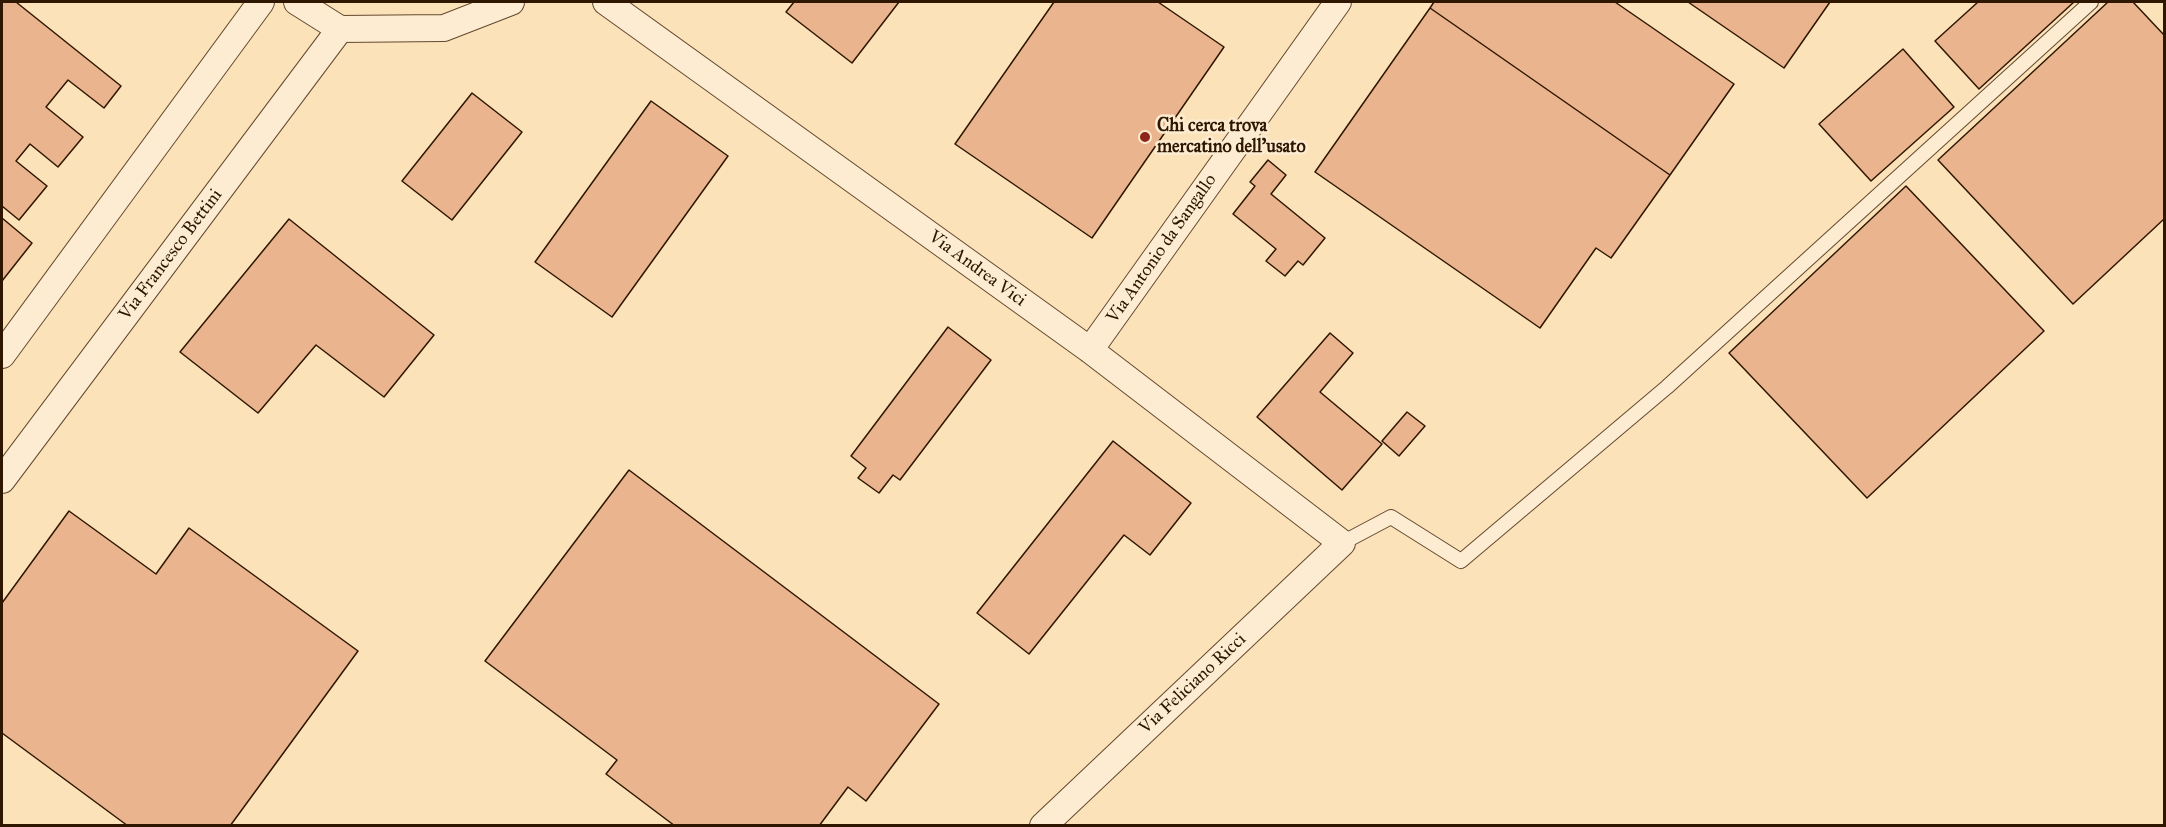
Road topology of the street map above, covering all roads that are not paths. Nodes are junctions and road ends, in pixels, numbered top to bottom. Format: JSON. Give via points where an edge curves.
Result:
{"nodes":[{"id":1,"x":261,"y":2,"type":"edge"},
{"id":2,"x":297,"y":2,"type":"edge"},
{"id":3,"x":511,"y":2,"type":"edge"},
{"id":4,"x":606,"y":2,"type":"edge"},
{"id":5,"x":1338,"y":2,"type":"edge"},
{"id":6,"x":2091,"y":2,"type":"edge"},
{"id":7,"x":340,"y":29,"type":"junction"},
{"id":8,"x":1090,"y":350,"type":"junction"},
{"id":9,"x":2,"y":355,"type":"edge"},
{"id":10,"x":2,"y":480,"type":"edge"},
{"id":11,"x":1342,"y":543,"type":"junction"},
{"id":12,"x":1043,"y":825,"type":"edge"}],
"edges":[{"from":1,"to":9,"type":"street"},
{"from":2,"to":7,"type":"street"},
{"from":3,"to":7,"type":"street","via":[[444,28]]},
{"from":4,"to":8,"type":"street","name":"Via Andrea Vici"},
{"from":5,"to":8,"type":"street","name":"Via Antonio da Sangallo"},
{"from":6,"to":11,"type":"lane","via":[[1666,387],[1461,561],[1391,516]]},
{"from":7,"to":10,"type":"street","name":"Via Francesco Bettini"},
{"from":8,"to":11,"type":"street","name":"Via Andrea Vici"},
{"from":11,"to":12,"type":"street","name":"Via Feliciano Ricci"}]}
